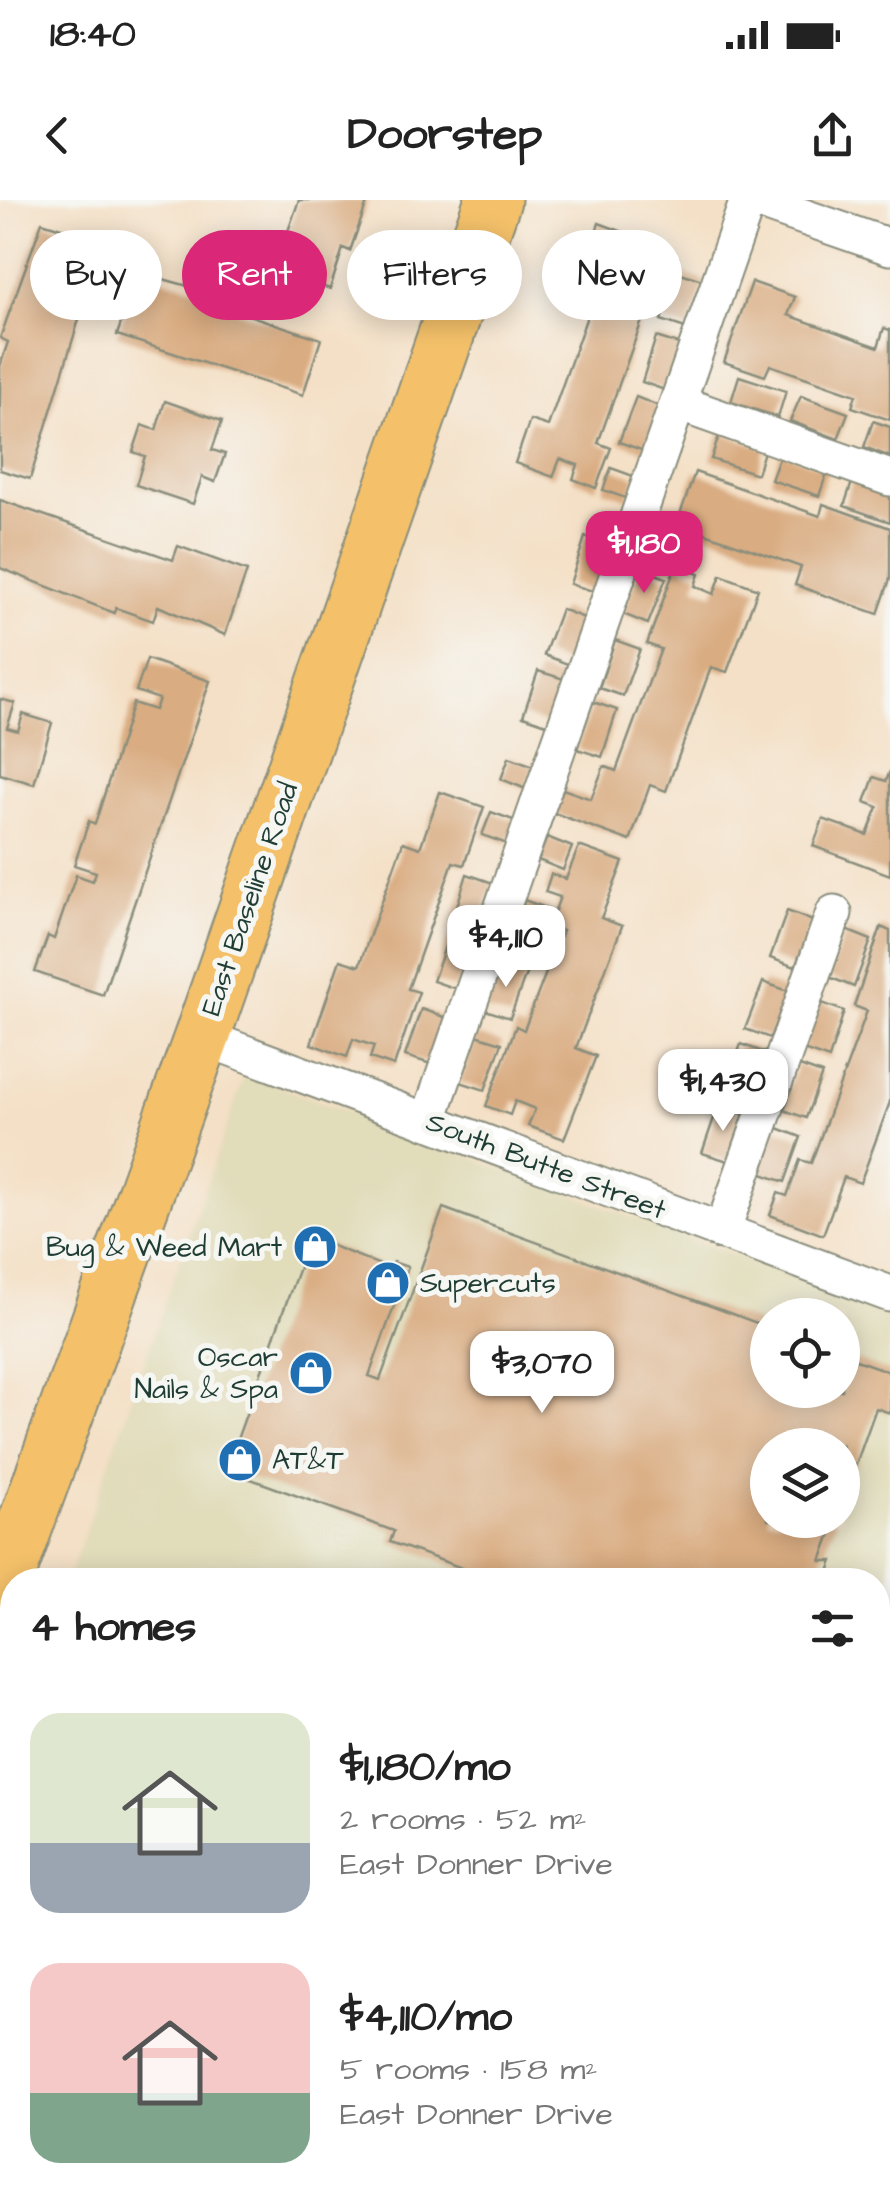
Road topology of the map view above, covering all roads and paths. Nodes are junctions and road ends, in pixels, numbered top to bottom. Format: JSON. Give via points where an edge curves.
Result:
{"nodes":[{"id":1,"x":493,"y":200,"type":"edge"},
{"id":2,"x":752,"y":200,"type":"edge"},
{"id":3,"x":890,"y":247,"type":"edge"},
{"id":4,"x":678,"y":403,"type":"junction"},
{"id":5,"x":890,"y":478,"type":"edge"},
{"id":6,"x":834,"y":913,"type":"dead end"},
{"id":7,"x":202,"y":1037,"type":"junction"},
{"id":8,"x":428,"y":1122,"type":"junction"},
{"id":9,"x":722,"y":1232,"type":"junction"},
{"id":10,"x":890,"y":1294,"type":"edge"},
{"id":11,"x":10,"y":1568,"type":"edge"}],
"edges":[{"from":1,"to":7,"type":"main road","name":"East Baseline Road"},
{"from":2,"to":3,"type":"street"},
{"from":2,"to":4,"type":"street"},
{"from":4,"to":5,"type":"street"},
{"from":4,"to":8,"type":"street"},
{"from":6,"to":9,"type":"street"},
{"from":7,"to":8,"type":"street","name":"South Butte Street"},
{"from":7,"to":11,"type":"main road","name":"East Baseline Road"},
{"from":8,"to":9,"type":"street","name":"South Butte Street"},
{"from":9,"to":10,"type":"street","name":"South Butte Street"}]}
